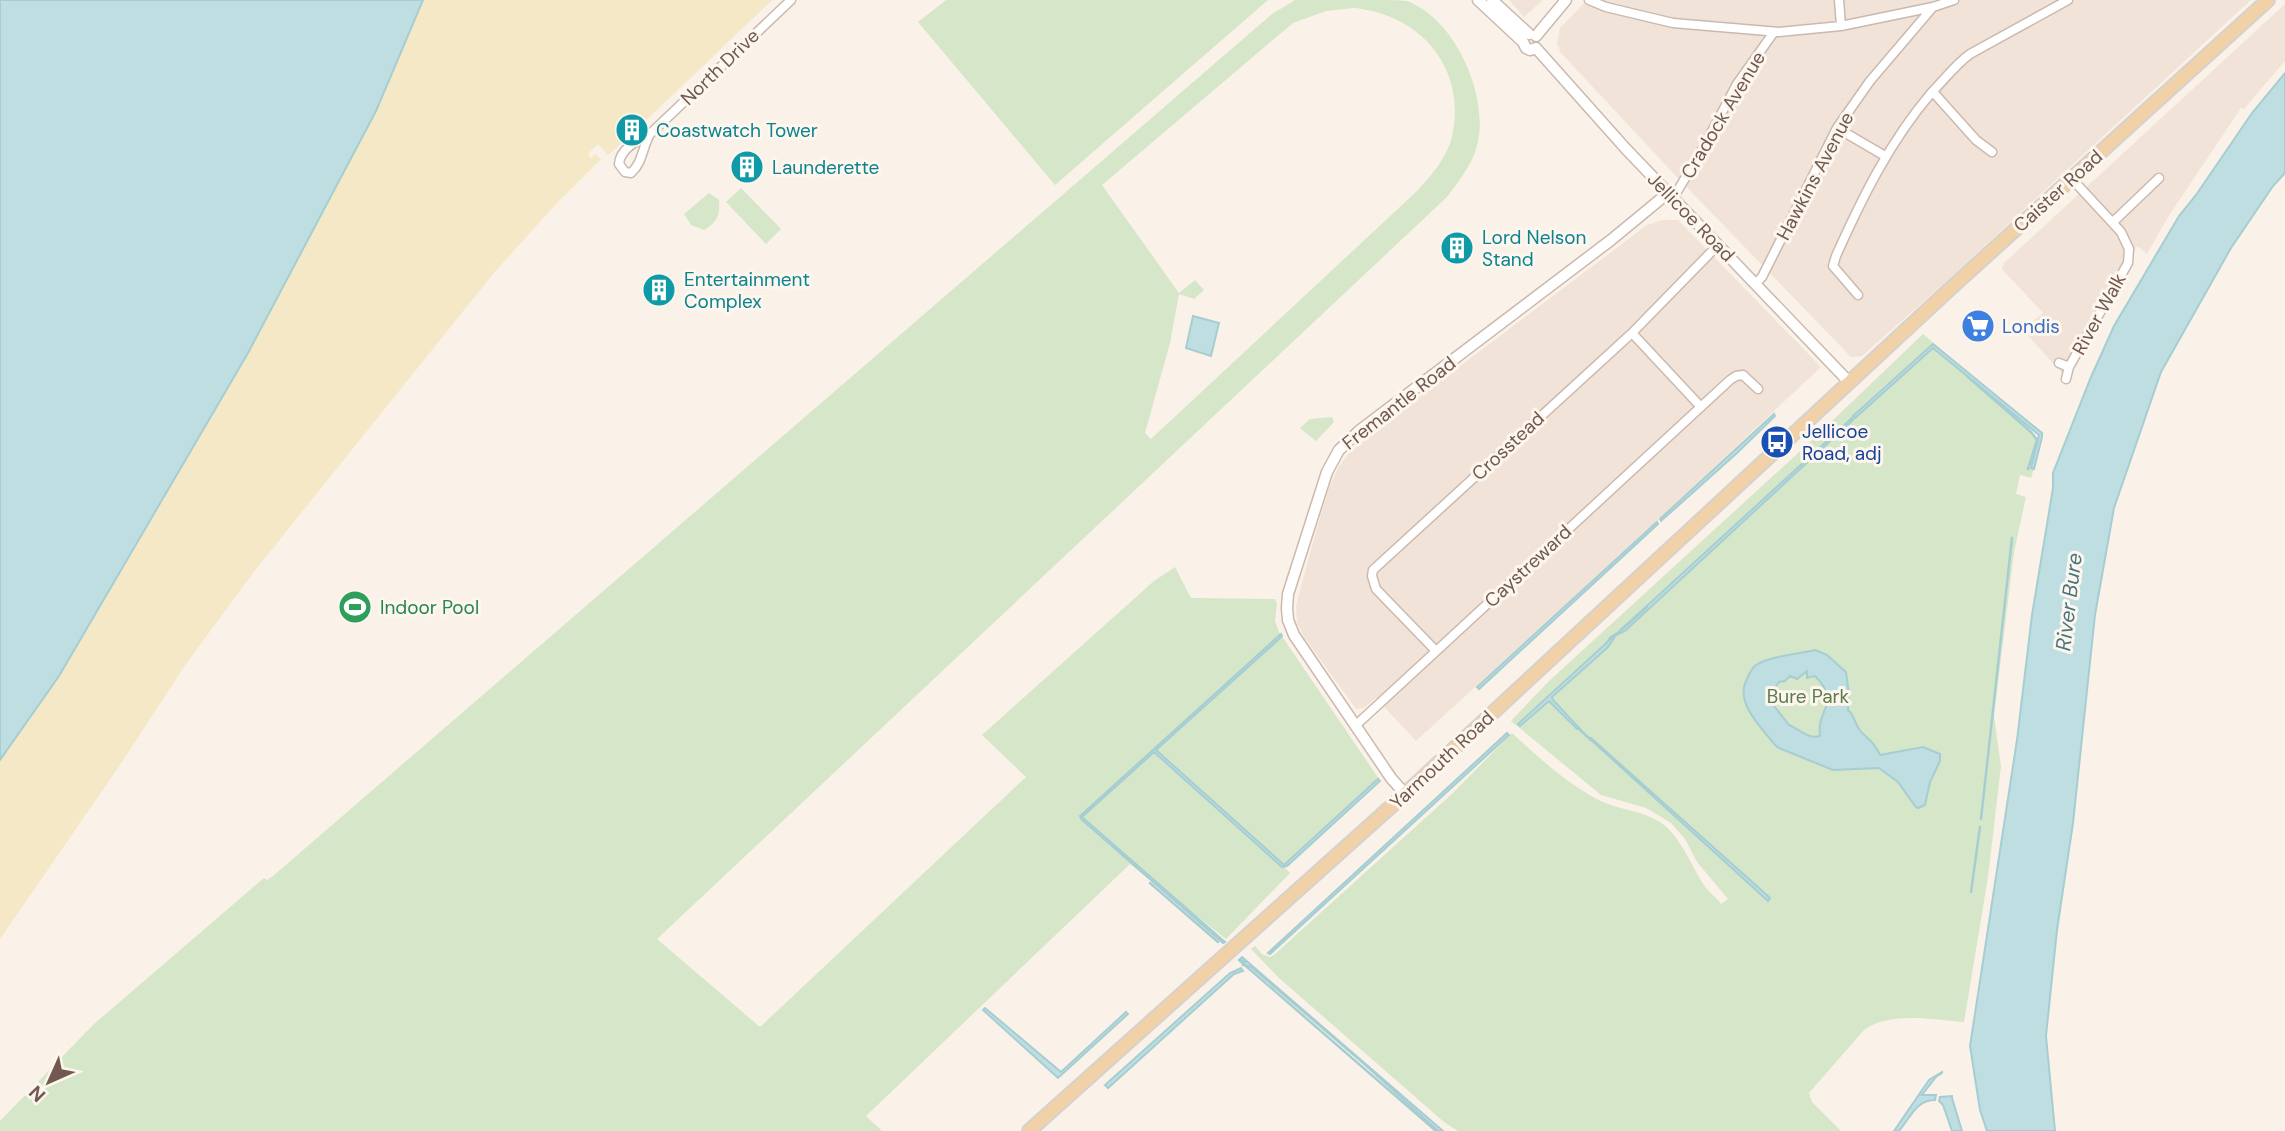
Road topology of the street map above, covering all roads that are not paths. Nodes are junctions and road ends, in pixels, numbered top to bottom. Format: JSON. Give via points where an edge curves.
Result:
{"nodes":[{"id":1,"x":791,"y":0,"type":"edge"},
{"id":2,"x":1478,"y":0,"type":"edge"},
{"id":3,"x":1492,"y":0,"type":"edge"},
{"id":4,"x":1564,"y":0,"type":"edge"},
{"id":5,"x":1588,"y":0,"type":"edge"},
{"id":6,"x":1839,"y":0,"type":"edge"},
{"id":7,"x":1954,"y":0,"type":"edge"},
{"id":8,"x":2068,"y":0,"type":"edge"},
{"id":9,"x":2268,"y":0,"type":"edge"},
{"id":10,"x":1933,"y":7,"type":"junction"},
{"id":11,"x":1841,"y":26,"type":"junction"},
{"id":12,"x":1774,"y":32,"type":"junction"},
{"id":13,"x":1529,"y":37,"type":"junction"},
{"id":14,"x":1933,"y":92,"type":"junction"},
{"id":15,"x":1838,"y":128,"type":"junction"},
{"id":16,"x":650,"y":134,"type":"junction"},
{"id":17,"x":1993,"y":152,"type":"dead end"},
{"id":18,"x":1885,"y":156,"type":"junction"},
{"id":19,"x":2159,"y":178,"type":"dead end"},
{"id":20,"x":2072,"y":179,"type":"junction"},
{"id":21,"x":1670,"y":195,"type":"junction"},
{"id":22,"x":2113,"y":222,"type":"junction"},
{"id":23,"x":1718,"y":245,"type":"junction"},
{"id":24,"x":1755,"y":284,"type":"junction"},
{"id":25,"x":1858,"y":295,"type":"dead end"},
{"id":26,"x":1632,"y":333,"type":"junction"},
{"id":27,"x":2059,"y":363,"type":"dead end"},
{"id":28,"x":2069,"y":368,"type":"junction"},
{"id":29,"x":2066,"y":379,"type":"dead end"},
{"id":30,"x":1850,"y":383,"type":"junction"},
{"id":31,"x":1758,"y":389,"type":"dead end"},
{"id":32,"x":1701,"y":407,"type":"junction"},
{"id":33,"x":1436,"y":652,"type":"junction"},
{"id":34,"x":1355,"y":726,"type":"junction"},
{"id":35,"x":1405,"y":794,"type":"junction"},
{"id":36,"x":1029,"y":1131,"type":"edge"}],
"edges":[{"from":1,"to":16,"type":"street","name":"North Drive"},
{"from":2,"to":13,"type":"street","name":"Jellicoe Road"},
{"from":3,"to":13,"type":"street","name":"Jellicoe Road"},
{"from":4,"to":13,"type":"street"},
{"from":5,"to":12,"type":"street","via":[[1673,23]]},
{"from":6,"to":11,"type":"street"},
{"from":7,"to":10,"type":"street"},
{"from":8,"to":14,"type":"street","via":[[1970,54]]},
{"from":9,"to":20,"type":"main road","name":"Caister Road"},
{"from":10,"to":11,"type":"street"},
{"from":10,"to":15,"type":"street","name":"Hawkins Avenue","via":[[1870,81]]},
{"from":11,"to":12,"type":"street"},
{"from":12,"to":21,"type":"street","name":"Cradock Avenue","via":[[1737,84],[1678,190]]},
{"from":13,"to":21,"type":"street","name":"Jellicoe Road","via":[[1527,49],[1536,48]]},
{"from":14,"to":17,"type":"street","via":[[1976,140]]},
{"from":14,"to":18,"type":"street"},
{"from":15,"to":18,"type":"street"},
{"from":15,"to":24,"type":"street","name":"Hawkins Avenue"},
{"from":16,"to":16,"type":"street","name":"North Drive","via":[[639,165],[625,173],[620,156]]},
{"from":18,"to":25,"type":"street","via":[[1833,266]]},
{"from":19,"to":22,"type":"street"},
{"from":20,"to":22,"type":"street","name":"River Walk"},
{"from":20,"to":30,"type":"main road","name":"Caister Road"},
{"from":21,"to":23,"type":"street","name":"Jellicoe Road"},
{"from":21,"to":34,"type":"street","name":"Fremantle Road","via":[[1339,450],[1327,472],[1287,608],[1294,635]]},
{"from":22,"to":28,"type":"street","name":"River Walk","via":[[2127,240],[2128,263]]},
{"from":23,"to":24,"type":"street","name":"Jellicoe Road"},
{"from":23,"to":26,"type":"street","name":"Crosstead"},
{"from":24,"to":30,"type":"street","name":"Jellicoe Road"},
{"from":26,"to":32,"type":"street"},
{"from":26,"to":33,"type":"street","name":"Crosstead","via":[[1373,570],[1376,589]]},
{"from":27,"to":28,"type":"street","name":"River Walk"},
{"from":28,"to":29,"type":"street","name":"River Walk"},
{"from":30,"to":35,"type":"main road","name":"Yarmouth Road"},
{"from":31,"to":32,"type":"street","name":"Caystreward","via":[[1744,376],[1736,376]]},
{"from":32,"to":33,"type":"street","name":"Caystreward"},
{"from":33,"to":34,"type":"street","name":"Caystreward"},
{"from":34,"to":35,"type":"street","name":"Fremantle Road"},
{"from":35,"to":36,"type":"main road","name":"Yarmouth Road"}]}
